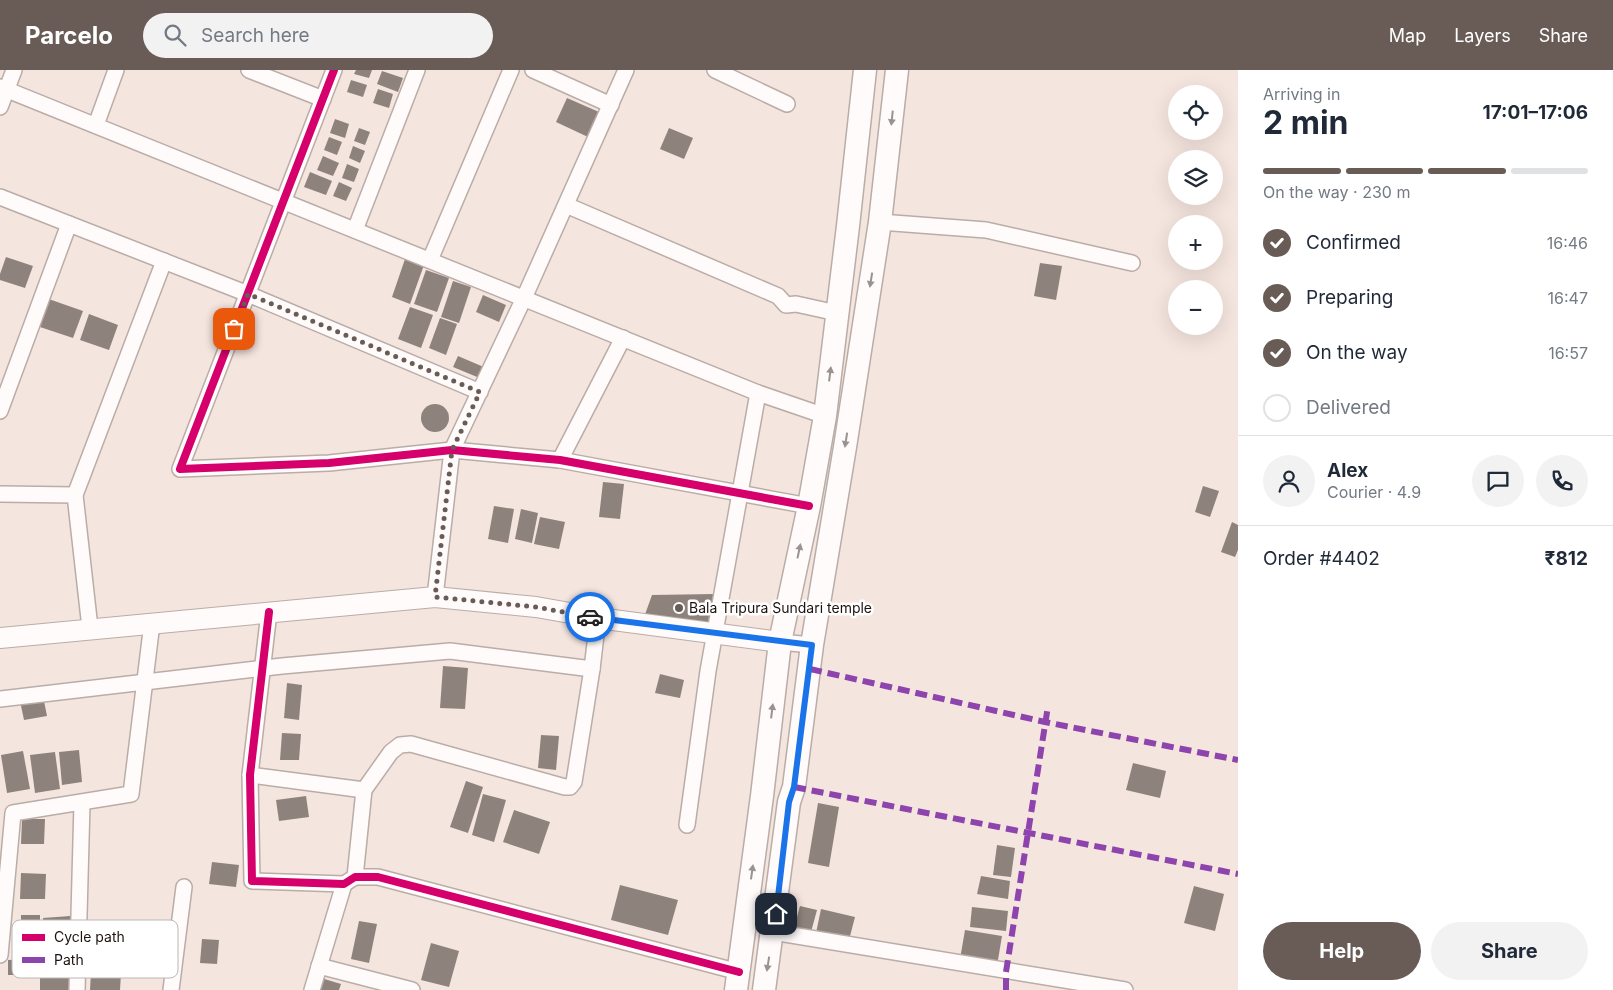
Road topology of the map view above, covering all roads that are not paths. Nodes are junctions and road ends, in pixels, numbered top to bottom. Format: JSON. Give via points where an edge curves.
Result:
{"nodes":[{"id":1,"x":14,"y":70,"type":"edge"},
{"id":2,"x":116,"y":70,"type":"edge"},
{"id":3,"x":249,"y":70,"type":"edge"},
{"id":4,"x":334,"y":70,"type":"edge"},
{"id":5,"x":416,"y":70,"type":"edge"},
{"id":6,"x":511,"y":70,"type":"edge"},
{"id":7,"x":533,"y":70,"type":"edge"},
{"id":8,"x":626,"y":70,"type":"edge"},
{"id":9,"x":715,"y":70,"type":"edge"},
{"id":10,"x":865,"y":70,"type":"edge"},
{"id":11,"x":897,"y":70,"type":"edge"},
{"id":12,"x":3,"y":88,"type":"edge"},
{"id":13,"x":323,"y":99,"type":"junction"},
{"id":14,"x":787,"y":104,"type":"dead end"},
{"id":15,"x":611,"y":105,"type":"junction"},
{"id":16,"x":0,"y":107,"type":"edge"},
{"id":17,"x":96,"y":125,"type":"junction"},
{"id":18,"x":0,"y":197,"type":"edge"},
{"id":19,"x":284,"y":201,"type":"junction"},
{"id":20,"x":566,"y":205,"type":"junction"},
{"id":21,"x":880,"y":222,"type":"junction"},
{"id":22,"x":69,"y":224,"type":"junction"},
{"id":23,"x":355,"y":230,"type":"junction"},
{"id":24,"x":430,"y":260,"type":"junction"},
{"id":25,"x":164,"y":261,"type":"junction"},
{"id":26,"x":1132,"y":263,"type":"dead end"},
{"id":27,"x":248,"y":294,"type":"junction"},
{"id":28,"x":524,"y":298,"type":"junction"},
{"id":29,"x":837,"y":313,"type":"junction"},
{"id":30,"x":623,"y":338,"type":"junction"},
{"id":31,"x":480,"y":392,"type":"junction"},
{"id":32,"x":758,"y":393,"type":"junction"},
{"id":33,"x":0,"y":411,"type":"edge"},
{"id":34,"x":825,"y":416,"type":"junction"},
{"id":35,"x":452,"y":450,"type":"junction"},
{"id":36,"x":560,"y":460,"type":"junction"},
{"id":37,"x":740,"y":493,"type":"junction"},
{"id":38,"x":0,"y":494,"type":"edge"},
{"id":39,"x":75,"y":495,"type":"junction"},
{"id":40,"x":809,"y":506,"type":"junction"},
{"id":41,"x":435,"y":597,"type":"junction"},
{"id":42,"x":269,"y":612,"type":"junction"},
{"id":43,"x":598,"y":618,"type":"junction"},
{"id":44,"x":152,"y":622,"type":"junction"},
{"id":45,"x":90,"y":628,"type":"junction"},
{"id":46,"x":715,"y":633,"type":"junction"},
{"id":47,"x":0,"y":638,"type":"edge"},
{"id":48,"x":780,"y":642,"type":"junction"},
{"id":49,"x":812,"y":645,"type":"junction"},
{"id":50,"x":262,"y":669,"type":"junction"},
{"id":51,"x":592,"y":669,"type":"junction"},
{"id":52,"x":145,"y":682,"type":"junction"},
{"id":53,"x":0,"y":699,"type":"edge"},
{"id":54,"x":250,"y":775,"type":"junction"},
{"id":55,"x":364,"y":790,"type":"junction"},
{"id":56,"x":82,"y":803,"type":"junction"},
{"id":57,"x":688,"y":825,"type":"dead end"},
{"id":58,"x":350,"y":880,"type":"junction"},
{"id":59,"x":184,"y":887,"type":"dead end"},
{"id":60,"x":79,"y":920,"type":"edge"},
{"id":61,"x":773,"y":932,"type":"junction"},
{"id":62,"x":178,"y":935,"type":"edge"},
{"id":63,"x":0,"y":955,"type":"edge"},
{"id":64,"x":319,"y":966,"type":"junction"},
{"id":65,"x":738,"y":981,"type":"edge"},
{"id":66,"x":312,"y":990,"type":"edge"},
{"id":67,"x":412,"y":990,"type":"edge"},
{"id":68,"x":764,"y":990,"type":"edge"},
{"id":69,"x":1125,"y":990,"type":"edge"}],
"edges":[{"from":1,"to":12,"type":"street"},
{"from":2,"to":17,"type":"street"},
{"from":3,"to":13,"type":"street"},
{"from":4,"to":13,"type":"street"},
{"from":5,"to":23,"type":"street"},
{"from":6,"to":24,"type":"street"},
{"from":7,"to":15,"type":"street"},
{"from":8,"to":15,"type":"street"},
{"from":9,"to":14,"type":"street"},
{"from":10,"to":29,"type":"highway"},
{"from":11,"to":21,"type":"highway","one_way":true},
{"from":12,"to":16,"type":"street"},
{"from":12,"to":17,"type":"street"},
{"from":13,"to":19,"type":"street"},
{"from":15,"to":20,"type":"street"},
{"from":17,"to":19,"type":"street"},
{"from":18,"to":22,"type":"street"},
{"from":19,"to":23,"type":"street"},
{"from":19,"to":27,"type":"street"},
{"from":20,"to":28,"type":"street"},
{"from":20,"to":29,"type":"street","via":[[778,296],[786,306],[796,304]]},
{"from":21,"to":26,"type":"street","via":[[986,230]]},
{"from":21,"to":49,"type":"highway","one_way":true},
{"from":22,"to":25,"type":"street"},
{"from":22,"to":33,"type":"street"},
{"from":23,"to":24,"type":"street"},
{"from":24,"to":28,"type":"street"},
{"from":25,"to":27,"type":"street"},
{"from":25,"to":39,"type":"street"},
{"from":27,"to":31,"type":"street"},
{"from":27,"to":35,"type":"street","via":[[180,469],[328,463]]},
{"from":28,"to":30,"type":"street"},
{"from":28,"to":31,"type":"street"},
{"from":34,"to":29,"type":"highway","one_way":true},
{"from":30,"to":32,"type":"street"},
{"from":30,"to":36,"type":"street"},
{"from":31,"to":35,"type":"street"},
{"from":32,"to":34,"type":"street"},
{"from":32,"to":37,"type":"street"},
{"from":34,"to":40,"type":"highway"},
{"from":35,"to":36,"type":"street"},
{"from":35,"to":41,"type":"street"},
{"from":36,"to":37,"type":"street"},
{"from":37,"to":40,"type":"street"},
{"from":37,"to":46,"type":"street"},
{"from":38,"to":39,"type":"street"},
{"from":39,"to":45,"type":"street"},
{"from":48,"to":40,"type":"highway","one_way":true},
{"from":41,"to":42,"type":"main road"},
{"from":41,"to":43,"type":"main road","via":[[536,607]]},
{"from":42,"to":44,"type":"main road"},
{"from":42,"to":50,"type":"street"},
{"from":43,"to":46,"type":"main road"},
{"from":43,"to":51,"type":"street"},
{"from":44,"to":45,"type":"main road"},
{"from":44,"to":52,"type":"street"},
{"from":45,"to":47,"type":"main road"},
{"from":46,"to":48,"type":"main road"},
{"from":46,"to":57,"type":"street"},
{"from":48,"to":49,"type":"street"},
{"from":65,"to":48,"type":"highway","one_way":true},
{"from":49,"to":61,"type":"highway"},
{"from":50,"to":51,"type":"street","via":[[450,651]]},
{"from":50,"to":52,"type":"street"},
{"from":50,"to":54,"type":"street"},
{"from":51,"to":55,"type":"street","via":[[574,782],[570,788],[412,744],[400,745],[391,752]]},
{"from":52,"to":53,"type":"street"},
{"from":52,"to":56,"type":"street","via":[[131,794]]},
{"from":54,"to":55,"type":"street"},
{"from":54,"to":58,"type":"street","via":[[252,880]]},
{"from":55,"to":58,"type":"street"},
{"from":56,"to":60,"type":"street"},
{"from":56,"to":63,"type":"street","via":[[12,812]]},
{"from":58,"to":64,"type":"street"},
{"from":58,"to":65,"type":"street","via":[[378,877]]},
{"from":59,"to":62,"type":"street"},
{"from":61,"to":68,"type":"highway","one_way":true},
{"from":61,"to":69,"type":"street"},
{"from":64,"to":66,"type":"street"},
{"from":64,"to":67,"type":"street"}]}
